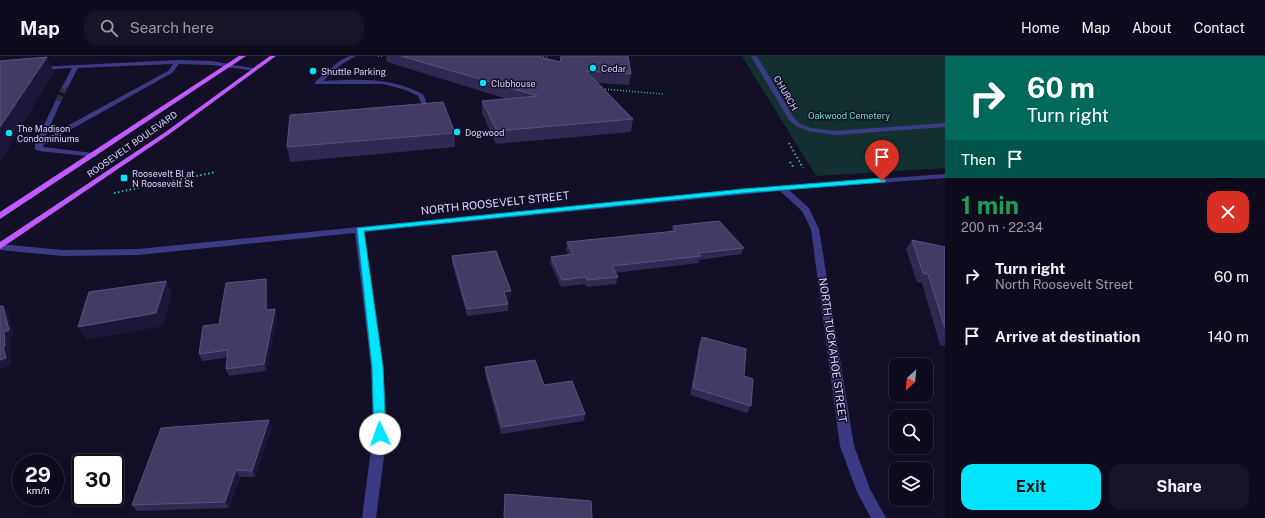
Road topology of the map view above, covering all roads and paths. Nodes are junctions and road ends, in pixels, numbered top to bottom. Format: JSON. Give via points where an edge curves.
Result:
{"nodes":[{"id":1,"x":243,"y":56,"type":"edge"},
{"id":2,"x":273,"y":56,"type":"edge"},
{"id":3,"x":353,"y":56,"type":"edge"},
{"id":4,"x":378,"y":56,"type":"edge"},
{"id":5,"x":382,"y":56,"type":"edge"},
{"id":6,"x":531,"y":56,"type":"edge"},
{"id":7,"x":549,"y":56,"type":"edge"},
{"id":8,"x":754,"y":56,"type":"edge"},
{"id":9,"x":535,"y":57,"type":"edge"},
{"id":10,"x":542,"y":59,"type":"edge"},
{"id":11,"x":177,"y":62,"type":"junction"},
{"id":12,"x":76,"y":66,"type":"junction"},
{"id":13,"x":228,"y":66,"type":"junction"},
{"id":14,"x":33,"y":68,"type":"edge"},
{"id":15,"x":255,"y":69,"type":"junction"},
{"id":16,"x":65,"y":87,"type":"tunnel mouth"},
{"id":17,"x":598,"y":89,"type":"edge"},
{"id":18,"x":663,"y":94,"type":"dead end"},
{"id":19,"x":58,"y":102,"type":"tunnel mouth"},
{"id":20,"x":424,"y":104,"type":"edge"},
{"id":21,"x":945,"y":125,"type":"edge"},
{"id":22,"x":39,"y":144,"type":"junction"},
{"id":23,"x":93,"y":155,"type":"junction"},
{"id":24,"x":216,"y":172,"type":"dead end"},
{"id":25,"x":945,"y":176,"type":"edge"},
{"id":26,"x":782,"y":188,"type":"junction"},
{"id":27,"x":111,"y":193,"type":"dead end"},
{"id":28,"x":0,"y":216,"type":"edge"},
{"id":29,"x":360,"y":229,"type":"junction"},
{"id":30,"x":0,"y":247,"type":"edge"},
{"id":31,"x":369,"y":518,"type":"edge"},
{"id":32,"x":879,"y":518,"type":"edge"}],
"edges":[{"from":1,"to":13,"type":"main road","name":"ROOSEVELT BOULEVARD"},
{"from":2,"to":15,"type":"main road","name":"ROOSEVELT BOULEVARD"},
{"from":3,"to":20,"type":"street","via":[[340,63],[317,83],[382,81],[406,86],[421,95]]},
{"from":4,"to":5,"type":"path"},
{"from":6,"to":9,"type":"path"},
{"from":7,"to":9,"type":"path"},
{"from":8,"to":21,"type":"street","name":"CHURCH","via":[[791,119],[810,130],[836,133]]},
{"from":9,"to":10,"type":"path"},
{"from":11,"to":12,"type":"street"},
{"from":11,"to":13,"type":"street"},
{"from":11,"to":22,"type":"street","via":[[170,72]]},
{"from":12,"to":14,"type":"street"},
{"from":12,"to":16,"type":"street"},
{"from":13,"to":15,"type":"street"},
{"from":13,"to":23,"type":"main road","name":"ROOSEVELT BOULEVARD"},
{"from":15,"to":30,"type":"main road","name":"ROOSEVELT BOULEVARD","via":[[166,134]]},
{"from":17,"to":18,"type":"path"},
{"from":19,"to":22,"type":"street"},
{"from":22,"to":23,"type":"street","via":[[40,149],[49,151]]},
{"from":23,"to":28,"type":"main road","name":"ROOSEVELT BOULEVARD"},
{"from":24,"to":27,"type":"path"},
{"from":25,"to":26,"type":"street","name":"NORTH ROOSEVELT STREET"},
{"from":26,"to":29,"type":"street","name":"NORTH ROOSEVELT STREET"},
{"from":26,"to":32,"type":"street","name":"NORTH TUCKAHOE STREET","via":[[806,210],[815,229],[847,446],[864,492]]},
{"from":29,"to":30,"type":"street","name":"NORTH ROOSEVELT STREET","via":[[138,252],[62,253]]},
{"from":29,"to":31,"type":"street","via":[[377,367],[380,434]]}]}
